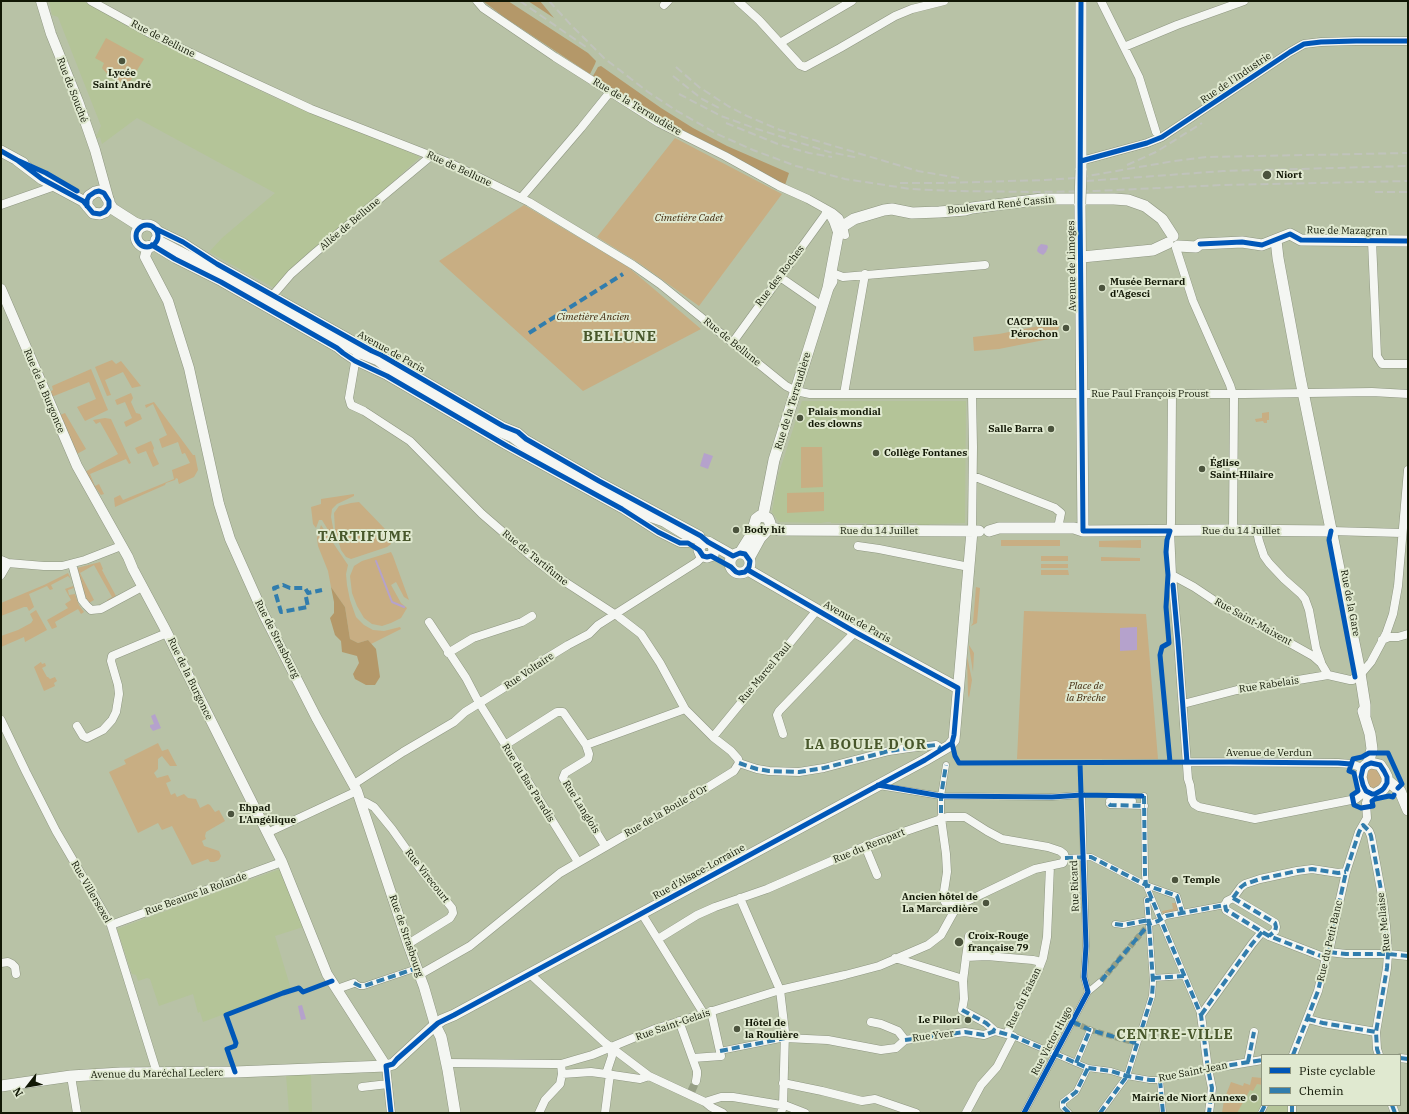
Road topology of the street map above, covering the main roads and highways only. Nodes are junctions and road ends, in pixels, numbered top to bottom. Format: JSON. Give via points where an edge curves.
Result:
{"nodes":[{"id":1,"x":1081,"y":1,"type":"edge"},
{"id":2,"x":1,"y":151,"type":"edge"},
{"id":3,"x":16,"y":160,"type":"junction"},
{"id":4,"x":94,"y":193,"type":"junction"},
{"id":5,"x":109,"y":200,"type":"junction"},
{"id":6,"x":87,"y":206,"type":"junction"},
{"id":7,"x":102,"y":213,"type":"junction"},
{"id":8,"x":143,"y":226,"type":"junction"},
{"id":9,"x":842,"y":232,"type":"junction"},
{"id":10,"x":136,"y":235,"type":"junction"},
{"id":11,"x":154,"y":238,"type":"junction"},
{"id":12,"x":1276,"y":240,"type":"junction"},
{"id":13,"x":1408,"y":241,"type":"edge"},
{"id":14,"x":1174,"y":243,"type":"junction"},
{"id":15,"x":1082,"y":257,"type":"junction"},
{"id":16,"x":828,"y":288,"type":"junction"},
{"id":17,"x":647,"y":511,"type":"junction"},
{"id":18,"x":763,"y":529,"type":"junction"},
{"id":19,"x":972,"y":531,"type":"junction"},
{"id":20,"x":989,"y":531,"type":"junction"},
{"id":21,"x":1081,"y":531,"type":"junction"},
{"id":22,"x":1331,"y":531,"type":"junction"},
{"id":23,"x":706,"y":548,"type":"junction"},
{"id":24,"x":738,"y":559,"type":"junction"},
{"id":25,"x":748,"y":570,"type":"junction"},
{"id":26,"x":958,"y":688,"type":"junction"},
{"id":27,"x":1370,"y":734,"type":"junction"},
{"id":28,"x":1365,"y":766,"type":"junction"},
{"id":29,"x":1382,"y":767,"type":"junction"},
{"id":30,"x":1385,"y":785,"type":"junction"},
{"id":31,"x":1406,"y":800,"type":"edge"},
{"id":32,"x":454,"y":1015,"type":"junction"},
{"id":33,"x":436,"y":1025,"type":"junction"},
{"id":34,"x":441,"y":1037,"type":"junction"},
{"id":35,"x":386,"y":1066,"type":"joint"},
{"id":36,"x":1,"y":1086,"type":"edge"},
{"id":37,"x":455,"y":1113,"type":"edge"}],
"edges":[{"from":1,"to":15,"type":"main road","name":"Avenue de Limoges","bridge":true},
{"from":2,"to":3,"type":"main road"},
{"from":3,"to":4,"type":"main road","via":[[82,193]]},
{"from":3,"to":6,"type":"main road","via":[[42,179],[83,201]]},
{"from":4,"to":5,"type":"main road","via":[[103,192]]},
{"from":4,"to":6,"type":"main road","via":[[87,200]]},
{"from":5,"to":7,"type":"main road","via":[[108,209]]},
{"from":5,"to":8,"type":"main road","via":[[113,209]]},
{"from":6,"to":7,"type":"main road","via":[[93,213]]},
{"from":7,"to":10,"type":"main road","via":[[131,228]]},
{"from":8,"to":10,"type":"main road","via":[[138,229]]},
{"from":8,"to":11,"type":"main road","via":[[148,225]]},
{"from":9,"to":14,"type":"main road","name":"Boulevard René Cassin","via":[[854,219],[884,210],[965,210],[1042,199],[1114,198],[1145,206],[1158,216]]},
{"from":9,"to":16,"type":"main road","name":"Rue de la Terraudière"},
{"from":9,"to":16,"type":"main road","name":"Rue de la Terraudière","via":[[842,257]]},
{"from":10,"to":11,"type":"main road","via":[[139,244],[143,246]]},
{"from":11,"to":17,"type":"main road","name":"Avenue de Paris","via":[[163,237],[359,356],[378,360],[392,371],[600,485],[634,508]]},
{"from":12,"to":13,"type":"main road","name":"Rue de Mazagran","via":[[1296,243],[1301,240]]},
{"from":12,"to":14,"type":"main road","name":"Rue de Mazagran","via":[[1255,238],[1242,242],[1200,244],[1196,247]]},
{"from":12,"to":22,"type":"main road","name":"Rue de la Gare"},
{"from":14,"to":15,"type":"main road","name":"Rue de Mazagran","via":[[1153,250]]},
{"from":15,"to":21,"type":"main road","name":"Avenue de Limoges"},
{"from":16,"to":18,"type":"main road","name":"Rue de la Terraudière","via":[[774,460],[763,516],[769,520]]},
{"from":17,"to":23,"type":"main road","name":"Avenue de Paris"},
{"from":17,"to":23,"type":"main road","name":"Avenue de Paris","via":[[661,526],[688,542]]},
{"from":18,"to":19,"type":"main road","name":"Rue du 14 Juillet"},
{"from":18,"to":24,"type":"main road","via":[[760,538]]},
{"from":19,"to":20,"type":"main road","name":"Rue du 14 Juillet"},
{"from":19,"to":26,"type":"main road"},
{"from":20,"to":21,"type":"main road","name":"Rue du 14 Juillet","via":[[1064,534]]},
{"from":20,"to":21,"type":"main road","name":"Rue du 14 Juillet","via":[[999,528],[1074,528]]},
{"from":21,"to":22,"type":"main road","name":"Rue du 14 Juillet"},
{"from":22,"to":27,"type":"main road","name":"Rue de la Gare","via":[[1358,676],[1360,706]]},
{"from":23,"to":24,"type":"main road","name":"Avenue de Paris"},
{"from":24,"to":25,"type":"main road","via":[[750,564]]},
{"from":24,"to":25,"type":"main road","name":"Avenue de Paris","via":[[733,570],[739,573]]},
{"from":25,"to":26,"type":"main road","name":"Avenue de Paris","via":[[854,632]]},
{"from":26,"to":32,"type":"main road","name":"Rue d'Alsace-Lorraine","via":[[954,736],[952,743],[941,751]]},
{"from":27,"to":28,"type":"main road","name":"Rue de la Gare","via":[[1372,749]]},
{"from":27,"to":29,"type":"main road","name":"Rue de la Gare"},
{"from":28,"to":29,"type":"main road","via":[[1377,764]]},
{"from":28,"to":30,"type":"main road","via":[[1361,777],[1362,785],[1367,792],[1375,794]]},
{"from":29,"to":30,"type":"main road","via":[[1386,774]]},
{"from":30,"to":31,"type":"main road","via":[[1394,795]]},
{"from":32,"to":33,"type":"main road","name":"Rue d'Alsace-Lorraine"},
{"from":32,"to":34,"type":"main road","via":[[442,1031]]},
{"from":33,"to":34,"type":"main road"},
{"from":33,"to":35,"type":"main road","name":"Rue d'Alsace-Lorraine","via":[[393,1064]]},
{"from":34,"to":37,"type":"main road"},
{"from":35,"to":36,"type":"main road","name":"Avenue du Maréchal Leclerc","via":[[235,1072],[120,1073],[71,1076]]}]}
